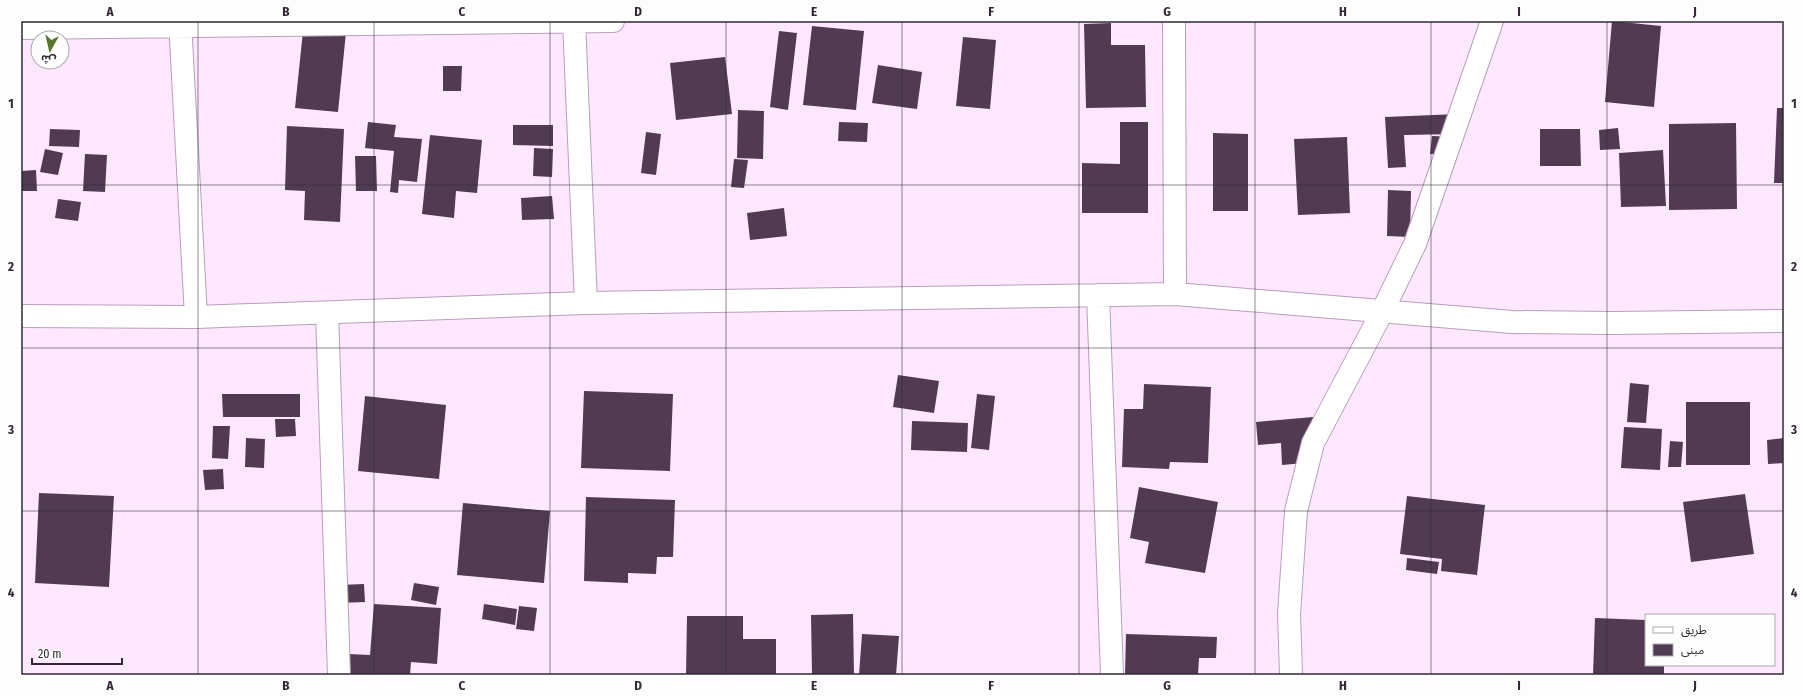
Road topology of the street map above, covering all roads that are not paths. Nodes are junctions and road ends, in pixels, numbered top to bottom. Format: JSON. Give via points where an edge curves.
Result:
{"nodes":[{"id":1,"x":574,"y":21,"type":"edge"},
{"id":2,"x":613,"y":21,"type":"edge"},
{"id":3,"x":1174,"y":21,"type":"edge"},
{"id":4,"x":1492,"y":21,"type":"edge"},
{"id":5,"x":180,"y":24,"type":"edge"},
{"id":6,"x":21,"y":28,"type":"edge"},
{"id":7,"x":1175,"y":294,"type":"junction"},
{"id":8,"x":1098,"y":295,"type":"junction"},
{"id":9,"x":586,"y":303,"type":"junction"},
{"id":10,"x":1382,"y":312,"type":"junction"},
{"id":11,"x":327,"y":313,"type":"junction"},
{"id":12,"x":21,"y":316,"type":"edge"},
{"id":13,"x":196,"y":317,"type":"junction"},
{"id":14,"x":1784,"y":322,"type":"edge"},
{"id":15,"x":339,"y":675,"type":"edge"},
{"id":16,"x":1112,"y":675,"type":"edge"},
{"id":17,"x":1291,"y":675,"type":"edge"}],
"edges":[{"from":1,"to":2,"type":"street"},
{"from":1,"to":5,"type":"street"},
{"from":1,"to":9,"type":"street"},
{"from":3,"to":7,"type":"street"},
{"from":4,"to":10,"type":"street","via":[[1415,244]]},
{"from":5,"to":6,"type":"street"},
{"from":5,"to":13,"type":"street"},
{"from":7,"to":8,"type":"street"},
{"from":7,"to":10,"type":"street"},
{"from":8,"to":9,"type":"street"},
{"from":8,"to":16,"type":"street"},
{"from":9,"to":11,"type":"street"},
{"from":10,"to":14,"type":"street","via":[[1520,322]]},
{"from":10,"to":17,"type":"street","via":[[1313,443],[1296,511],[1289,614]]},
{"from":11,"to":13,"type":"street"},
{"from":11,"to":15,"type":"street"},
{"from":12,"to":13,"type":"street"}]}
